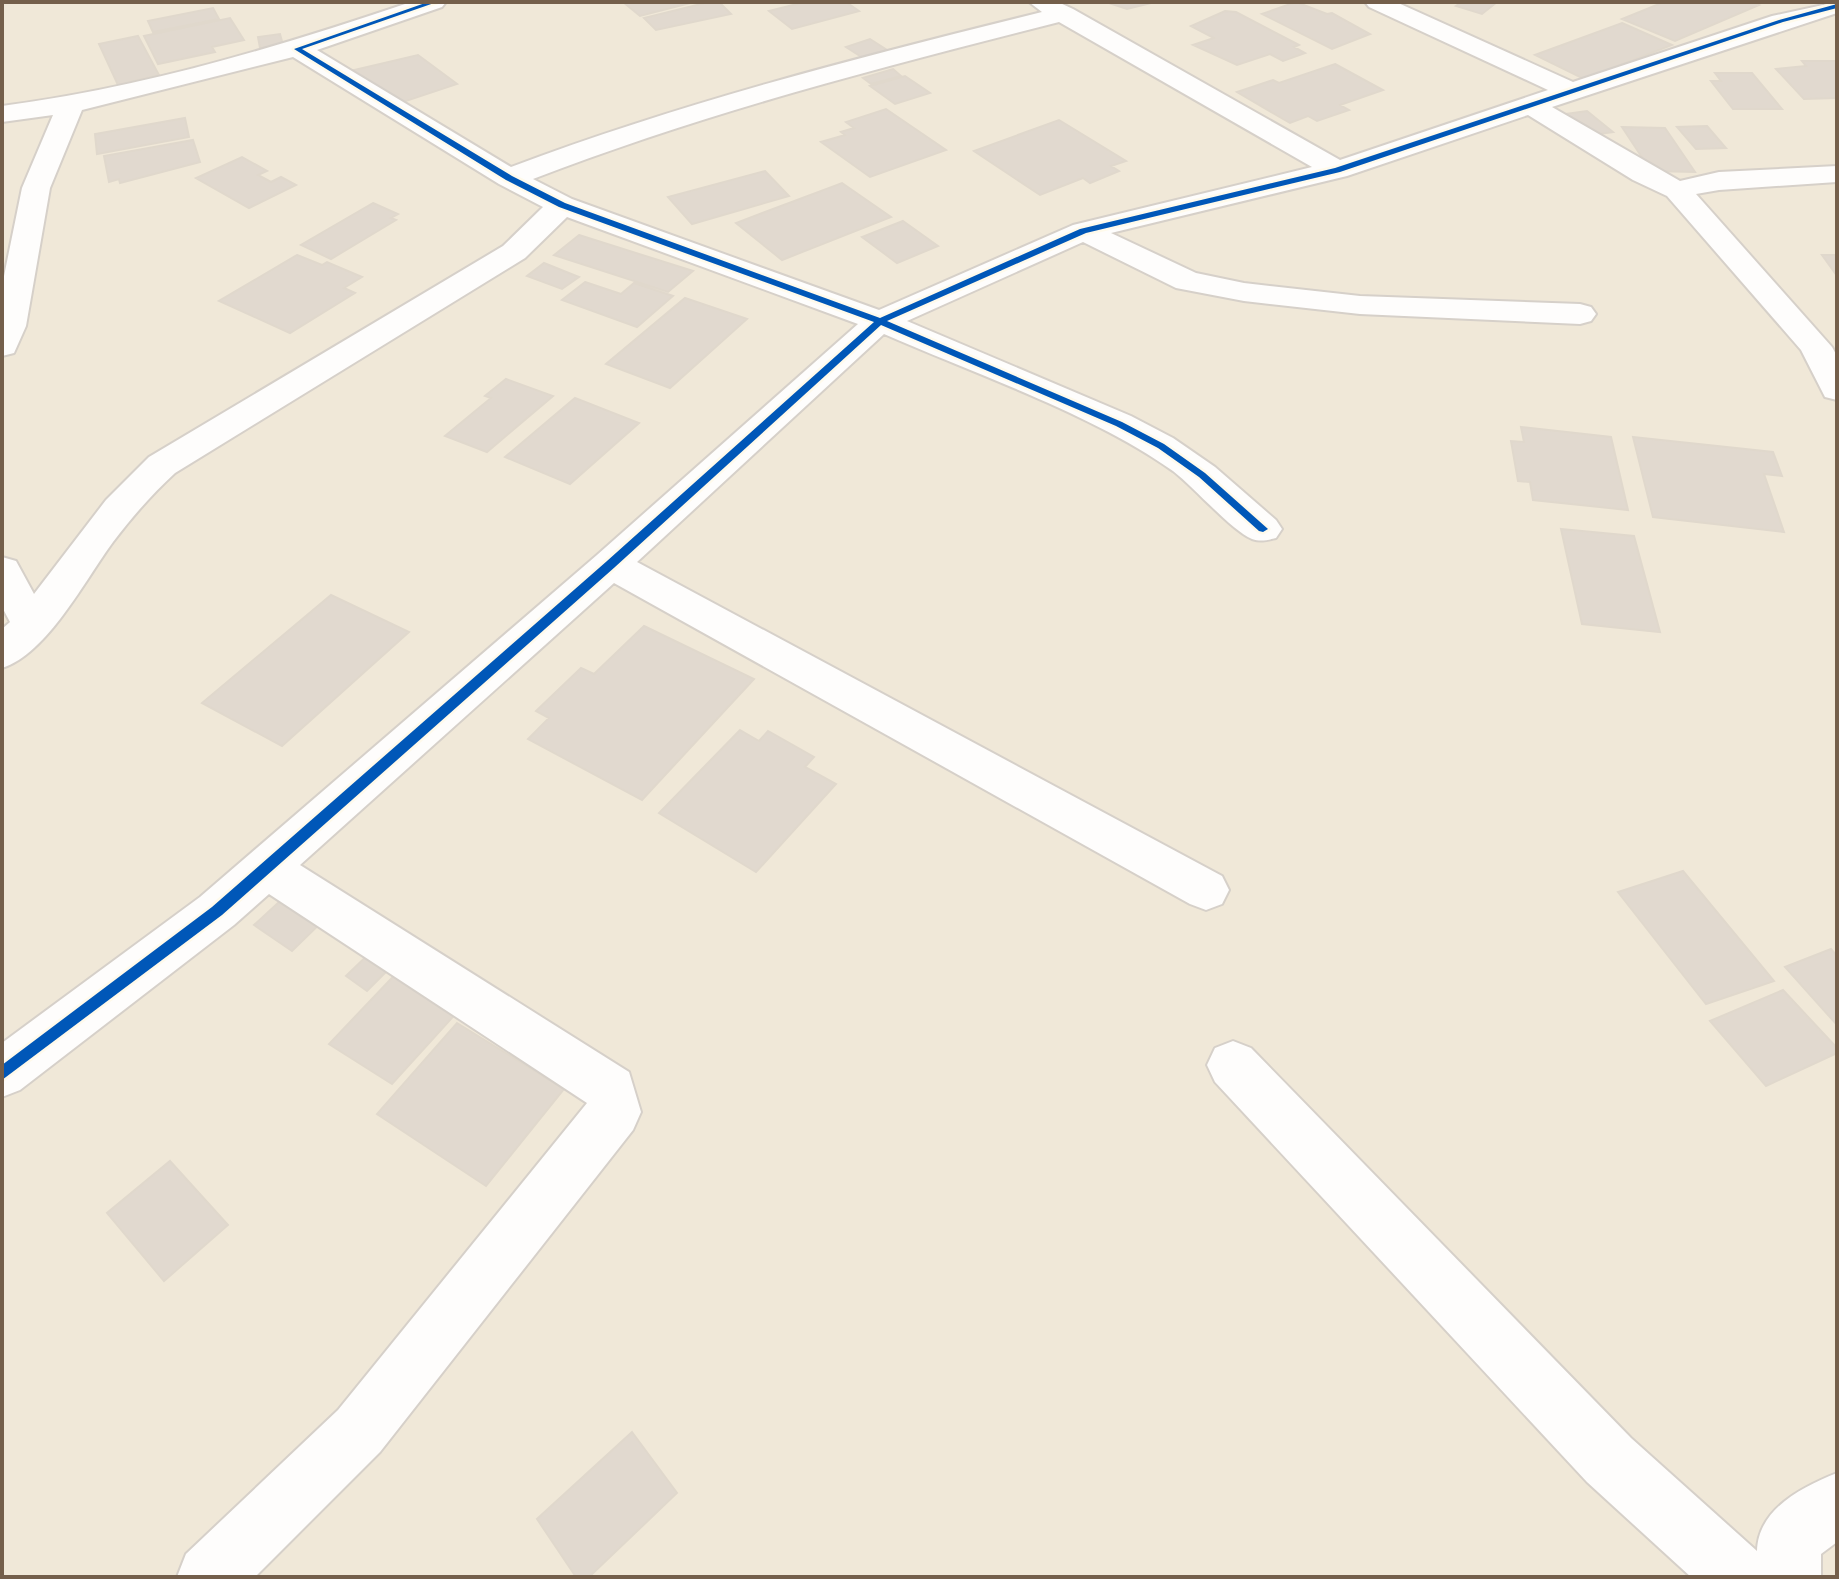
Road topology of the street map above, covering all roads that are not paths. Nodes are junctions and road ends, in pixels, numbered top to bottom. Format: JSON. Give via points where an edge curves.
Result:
{"nodes":[{"id":1,"x":434,"y":2,"type":"edge"},
{"id":2,"x":1041,"y":2,"type":"edge"},
{"id":3,"x":1377,"y":2,"type":"edge"},
{"id":4,"x":1837,"y":6,"type":"edge"},
{"id":5,"x":1064,"y":14,"type":"junction"},
{"id":6,"x":1444,"y":36,"type":"junction"},
{"id":7,"x":297,"y":49,"type":"junction"},
{"id":8,"x":1571,"y":91,"type":"junction"},
{"id":9,"x":71,"y":105,"type":"junction"},
{"id":10,"x":1526,"y":106,"type":"junction"},
{"id":11,"x":2,"y":114,"type":"edge"},
{"id":12,"x":1337,"y":170,"type":"junction"},
{"id":13,"x":1837,"y":174,"type":"edge"},
{"id":14,"x":509,"y":178,"type":"junction"},
{"id":15,"x":1677,"y":190,"type":"junction"},
{"id":16,"x":562,"y":205,"type":"junction"},
{"id":17,"x":1083,"y":231,"type":"junction"},
{"id":18,"x":13,"y":258,"type":"edge"},
{"id":19,"x":1580,"y":314,"type":"dead end"},
{"id":20,"x":880,"y":321,"type":"junction"},
{"id":21,"x":2,"y":346,"type":"edge"},
{"id":22,"x":1826,"y":347,"type":"edge"},
{"id":23,"x":1837,"y":390,"type":"edge"},
{"id":24,"x":1263,"y":529,"type":"dead end"},
{"id":25,"x":611,"y":564,"type":"junction"},
{"id":26,"x":2,"y":570,"type":"edge"},
{"id":27,"x":32,"y":627,"type":"junction"},
{"id":28,"x":2,"y":653,"type":"edge"},
{"id":29,"x":265,"y":867,"type":"junction"},
{"id":30,"x":1206,"y":890,"type":"dead end"},
{"id":31,"x":1233,"y":1065,"type":"dead end"},
{"id":32,"x":2,"y":1073,"type":"edge"},
{"id":33,"x":1837,"y":1504,"type":"edge"},
{"id":34,"x":209,"y":1577,"type":"edge"},
{"id":35,"x":1738,"y":1577,"type":"edge"},
{"id":36,"x":1789,"y":1577,"type":"edge"}],
"edges":[{"from":1,"to":7,"type":"street"},
{"from":2,"to":5,"type":"street"},
{"from":3,"to":6,"type":"street"},
{"from":4,"to":8,"type":"street"},
{"from":5,"to":12,"type":"street"},
{"from":5,"to":14,"type":"street","via":[[837,70]]},
{"from":6,"to":8,"type":"street"},
{"from":6,"to":10,"type":"street","via":[[1460,56]]},
{"from":7,"to":9,"type":"street"},
{"from":7,"to":14,"type":"street"},
{"from":8,"to":10,"type":"street"},
{"from":9,"to":11,"type":"street"},
{"from":9,"to":18,"type":"street"},
{"from":10,"to":12,"type":"street"},
{"from":10,"to":15,"type":"street"},
{"from":12,"to":17,"type":"street"},
{"from":13,"to":15,"type":"street","via":[[1719,181]]},
{"from":14,"to":16,"type":"street"},
{"from":15,"to":22,"type":"street"},
{"from":16,"to":20,"type":"street"},
{"from":16,"to":27,"type":"street","via":[[514,252],[162,465],[136,486]]},
{"from":17,"to":19,"type":"street","via":[[1187,281],[1244,292],[1360,305]]},
{"from":17,"to":20,"type":"street"},
{"from":18,"to":21,"type":"street","via":[[10,326]]},
{"from":20,"to":24,"type":"street","via":[[1161,446]]},
{"from":20,"to":25,"type":"street"},
{"from":22,"to":23,"type":"street"},
{"from":25,"to":29,"type":"street"},
{"from":25,"to":30,"type":"street"},
{"from":26,"to":27,"type":"street"},
{"from":27,"to":28,"type":"street"},
{"from":29,"to":32,"type":"street","via":[[217,911]]},
{"from":29,"to":34,"type":"street","via":[[611,1089],[615,1112],[359,1431]]},
{"from":31,"to":35,"type":"street","via":[[1609,1460]]},
{"from":33,"to":36,"type":"street","via":[[1789,1538]]}]}
